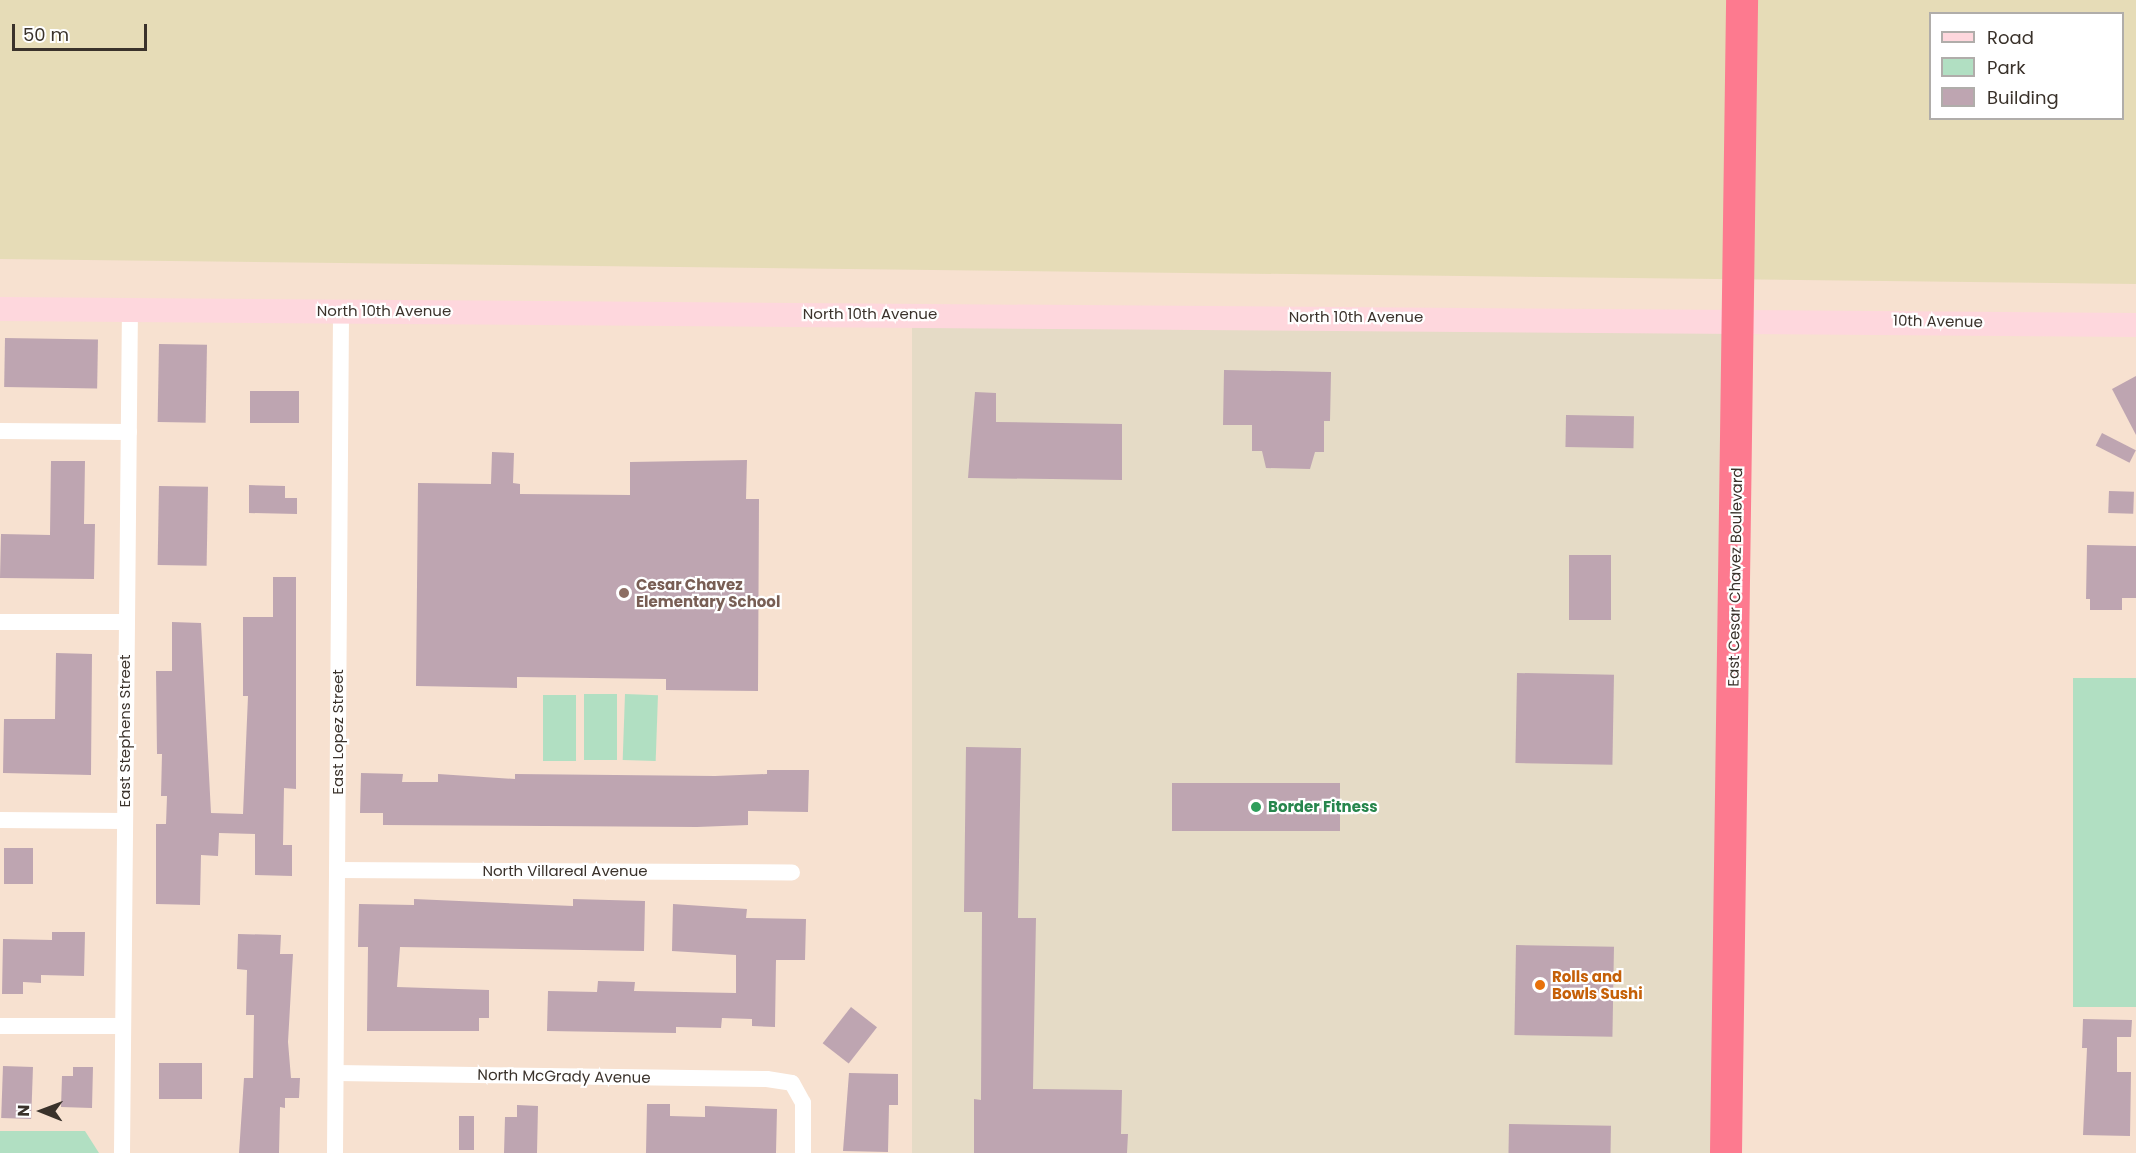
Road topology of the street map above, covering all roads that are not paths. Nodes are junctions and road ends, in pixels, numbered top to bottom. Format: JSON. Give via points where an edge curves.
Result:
{"nodes":[{"id":1,"x":1742,"y":0,"type":"edge"},
{"id":2,"x":0,"y":309,"type":"edge"},
{"id":3,"x":130,"y":309,"type":"junction"},
{"id":4,"x":341,"y":311,"type":"junction"},
{"id":5,"x":1740,"y":318,"type":"junction"},
{"id":6,"x":2136,"y":325,"type":"edge"},
{"id":7,"x":0,"y":431,"type":"edge"},
{"id":8,"x":129,"y":432,"type":"junction"},
{"id":9,"x":0,"y":622,"type":"edge"},
{"id":10,"x":126,"y":622,"type":"junction"},
{"id":11,"x":0,"y":820,"type":"edge"},
{"id":12,"x":125,"y":821,"type":"junction"},
{"id":13,"x":337,"y":870,"type":"junction"},
{"id":14,"x":792,"y":872,"type":"dead end"},
{"id":15,"x":0,"y":1026,"type":"edge"},
{"id":16,"x":123,"y":1026,"type":"junction"},
{"id":17,"x":336,"y":1073,"type":"junction"},
{"id":18,"x":122,"y":1153,"type":"edge"},
{"id":19,"x":335,"y":1153,"type":"edge"},
{"id":20,"x":803,"y":1153,"type":"edge"},
{"id":21,"x":1726,"y":1153,"type":"edge"}],
"edges":[{"from":1,"to":5,"type":"highway","name":"East Cesar Chavez Boulevard"},
{"from":2,"to":3,"type":"main road","name":"North 10th Avenue"},
{"from":3,"to":4,"type":"main road","name":"North 10th Avenue"},
{"from":3,"to":8,"type":"street","name":"East Stephens Street"},
{"from":4,"to":5,"type":"main road","name":"North 10th Avenue"},
{"from":4,"to":13,"type":"street","name":"East Lopez Street"},
{"from":5,"to":6,"type":"main road","name":"10th Avenue"},
{"from":5,"to":21,"type":"highway","name":"East Cesar Chavez Boulevard"},
{"from":7,"to":8,"type":"street"},
{"from":8,"to":10,"type":"street","name":"East Stephens Street"},
{"from":9,"to":10,"type":"street"},
{"from":10,"to":12,"type":"street","name":"East Stephens Street"},
{"from":11,"to":12,"type":"street"},
{"from":12,"to":16,"type":"street","name":"East Stephens Street"},
{"from":13,"to":14,"type":"street","name":"North Villareal Avenue"},
{"from":13,"to":17,"type":"street","name":"East Lopez Street"},
{"from":15,"to":16,"type":"street"},
{"from":16,"to":18,"type":"street","name":"East Stephens Street"},
{"from":17,"to":19,"type":"street","name":"East Lopez Street"},
{"from":17,"to":20,"type":"street","name":"North McGrady Avenue","via":[[766,1079],[792,1083],[803,1103]]}]}
